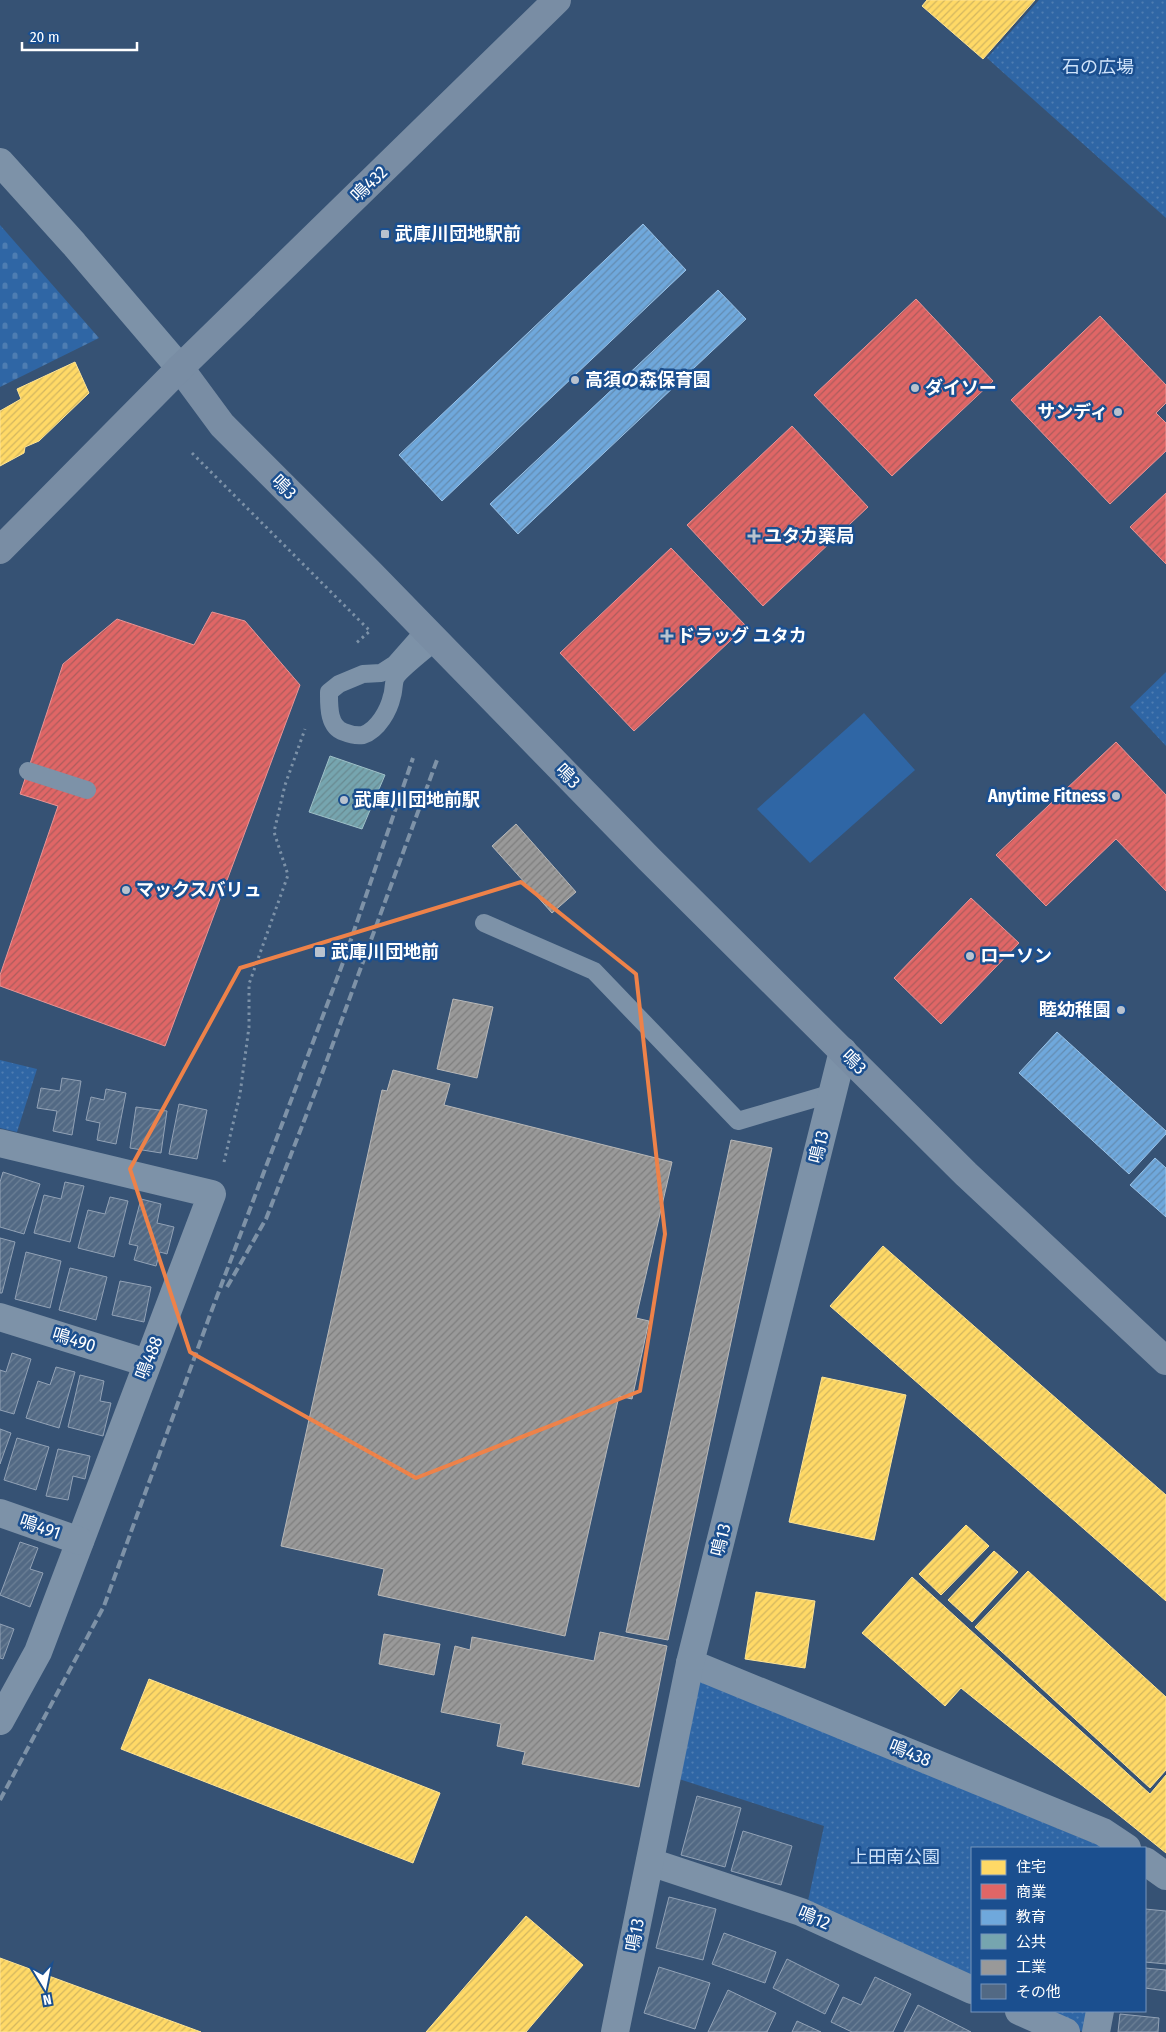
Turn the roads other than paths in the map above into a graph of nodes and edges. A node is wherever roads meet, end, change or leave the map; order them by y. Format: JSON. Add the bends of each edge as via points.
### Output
{"nodes":[{"id":1,"x":557,"y":0,"type":"edge"},
{"id":2,"x":0,"y":162,"type":"edge"},
{"id":3,"x":180,"y":368,"type":"junction"},
{"id":4,"x":0,"y":550,"type":"edge"},
{"id":5,"x":430,"y":635,"type":"junction"},
{"id":6,"x":28,"y":771,"type":"dead end"},
{"id":7,"x":87,"y":790,"type":"dead end"},
{"id":8,"x":484,"y":924,"type":"dead end"},
{"id":9,"x":844,"y":1051,"type":"junction"},
{"id":10,"x":833,"y":1093,"type":"junction"},
{"id":11,"x":0,"y":1144,"type":"edge"},
{"id":12,"x":0,"y":1317,"type":"edge"},
{"id":13,"x":1166,"y":1361,"type":"edge"},
{"id":14,"x":147,"y":1363,"type":"junction"},
{"id":15,"x":0,"y":1513,"type":"edge"},
{"id":16,"x":80,"y":1541,"type":"junction"},
{"id":17,"x":690,"y":1663,"type":"junction"},
{"id":18,"x":3,"y":1710,"type":"edge"},
{"id":19,"x":1126,"y":1847,"type":"edge"},
{"id":20,"x":650,"y":1862,"type":"junction"},
{"id":21,"x":1146,"y":1862,"type":"edge"},
{"id":22,"x":1166,"y":1876,"type":"edge"},
{"id":23,"x":971,"y":1990,"type":"edge"},
{"id":24,"x":1021,"y":2012,"type":"edge"},
{"id":25,"x":1100,"y":2012,"type":"edge"},
{"id":26,"x":624,"y":2028,"type":"edge"},
{"id":27,"x":1066,"y":2032,"type":"edge"},
{"id":28,"x":1096,"y":2032,"type":"edge"}],
"edges":[{"from":1,"to":3,"type":"street","name":"鳴432"},
{"from":2,"to":3,"type":"street","name":"鳴3"},
{"from":3,"to":4,"type":"street","name":"鳴432"},
{"from":3,"to":5,"type":"street","name":"鳴3","via":[[222,425]]},
{"from":5,"to":5,"type":"lane","via":[[395,678],[392,698],[378,723],[363,734],[340,731],[329,712],[329,692],[363,674],[381,673]]},
{"from":5,"to":9,"type":"street","name":"鳴3","via":[[649,859]]},
{"from":6,"to":7,"type":"lane"},
{"from":8,"to":10,"type":"lane","via":[[594,971],[738,1121]]},
{"from":9,"to":10,"type":"street","name":"鳴13"},
{"from":9,"to":13,"type":"street","name":"鳴3","via":[[966,1174]]},
{"from":10,"to":17,"type":"street","name":"鳴13"},
{"from":11,"to":14,"type":"street","name":"鳴488","via":[[212,1194]]},
{"from":12,"to":14,"type":"street","name":"鳴490"},
{"from":14,"to":16,"type":"street","name":"鳴488"},
{"from":15,"to":16,"type":"street","name":"鳴491"},
{"from":16,"to":18,"type":"street","name":"鳴488","via":[[38,1652]]},
{"from":17,"to":19,"type":"street","name":"鳴438","via":[[1103,1832]]},
{"from":17,"to":20,"type":"street","name":"鳴13"},
{"from":20,"to":23,"type":"street","name":"鳴12","via":[[801,1912]]},
{"from":20,"to":26,"type":"street","name":"鳴13"},
{"from":21,"to":22,"type":"street"},
{"from":24,"to":27,"type":"street"},
{"from":25,"to":28,"type":"street"}]}
